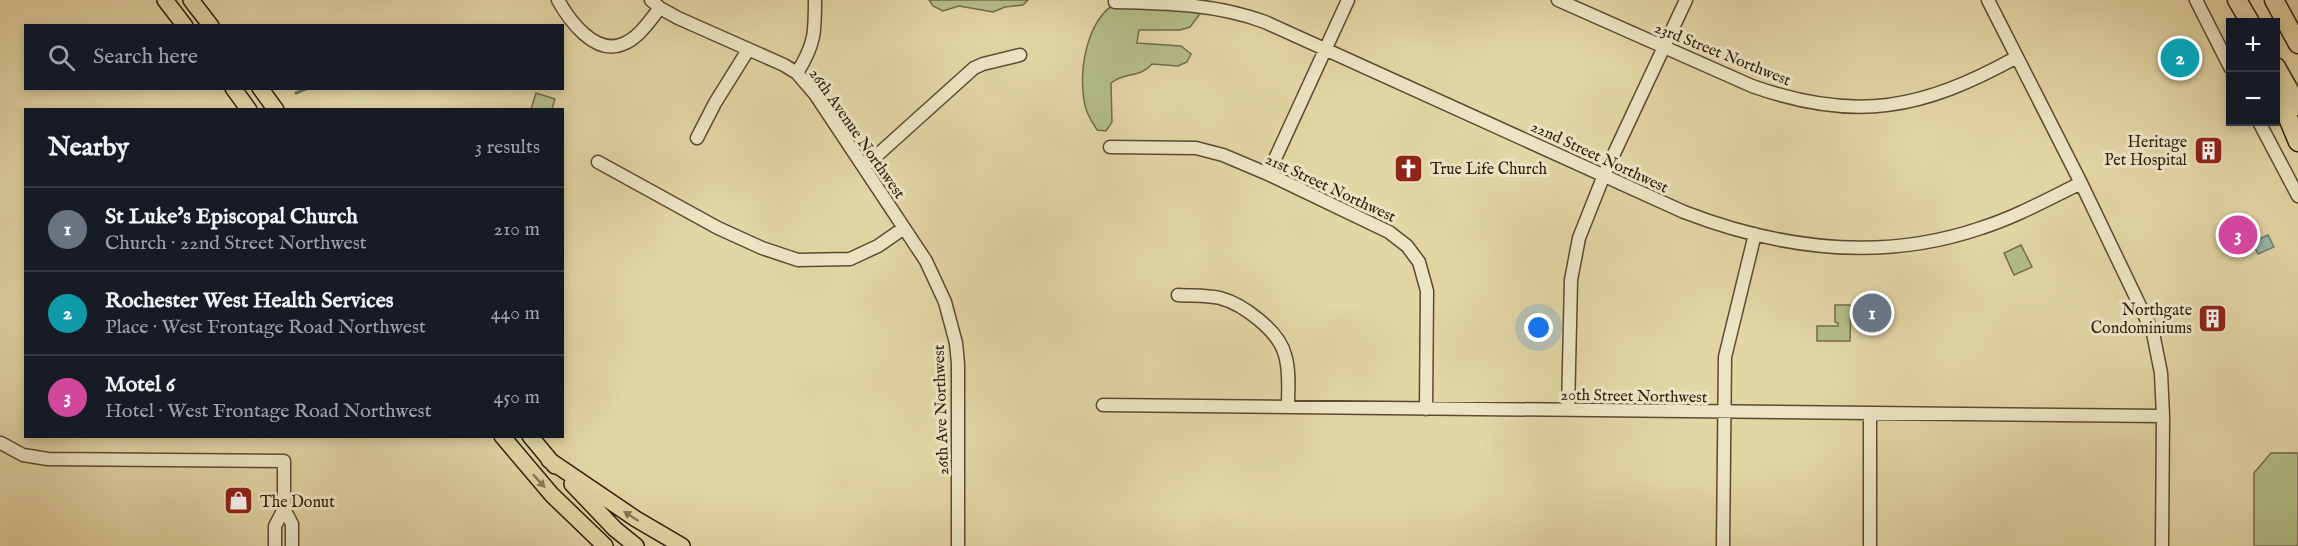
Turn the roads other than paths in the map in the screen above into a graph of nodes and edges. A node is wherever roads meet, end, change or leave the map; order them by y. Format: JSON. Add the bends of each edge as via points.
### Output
{"nodes":[{"id":1,"x":165,"y":0,"type":"edge"},
{"id":2,"x":191,"y":0,"type":"edge"},
{"id":3,"x":558,"y":0,"type":"edge"},
{"id":4,"x":815,"y":0,"type":"edge"},
{"id":5,"x":1348,"y":0,"type":"edge"},
{"id":6,"x":1558,"y":0,"type":"edge"},
{"id":7,"x":1686,"y":0,"type":"edge"},
{"id":8,"x":1988,"y":0,"type":"edge"},
{"id":9,"x":2196,"y":0,"type":"edge"},
{"id":10,"x":2274,"y":0,"type":"edge"},
{"id":11,"x":1115,"y":1,"type":"edge"},
{"id":12,"x":2238,"y":2,"type":"edge"},
{"id":13,"x":655,"y":4,"type":"edge"},
{"id":14,"x":2246,"y":18,"type":"edge"},
{"id":15,"x":183,"y":24,"type":"edge"},
{"id":16,"x":209,"y":24,"type":"edge"},
{"id":17,"x":2296,"y":41,"type":"edge"},
{"id":18,"x":1326,"y":48,"type":"junction"},
{"id":19,"x":1664,"y":48,"type":"junction"},
{"id":20,"x":748,"y":50,"type":"junction"},
{"id":21,"x":1020,"y":55,"type":"dead end"},
{"id":22,"x":2017,"y":57,"type":"junction"},
{"id":23,"x":2226,"y":59,"type":"edge"},
{"id":24,"x":2279,"y":72,"type":"edge"},
{"id":25,"x":797,"y":73,"type":"junction"},
{"id":26,"x":234,"y":90,"type":"edge"},
{"id":27,"x":261,"y":90,"type":"edge"},
{"id":28,"x":2280,"y":99,"type":"edge"},
{"id":29,"x":2298,"y":106,"type":"edge"},
{"id":30,"x":248,"y":108,"type":"edge"},
{"id":31,"x":275,"y":108,"type":"edge"},
{"id":32,"x":2261,"y":126,"type":"edge"},
{"id":33,"x":697,"y":138,"type":"dead end"},
{"id":34,"x":2298,"y":142,"type":"edge"},
{"id":35,"x":1110,"y":147,"type":"dead end"},
{"id":36,"x":598,"y":162,"type":"dead end"},
{"id":37,"x":864,"y":167,"type":"junction"},
{"id":38,"x":1268,"y":174,"type":"junction"},
{"id":39,"x":1604,"y":175,"type":"junction"},
{"id":40,"x":2081,"y":183,"type":"junction"},
{"id":41,"x":2298,"y":196,"type":"edge"},
{"id":42,"x":904,"y":228,"type":"junction"},
{"id":43,"x":1755,"y":234,"type":"junction"},
{"id":44,"x":1178,"y":295,"type":"dead end"},
{"id":45,"x":1103,"y":405,"type":"dead end"},
{"id":46,"x":1288,"y":406,"type":"junction"},
{"id":47,"x":1426,"y":409,"type":"junction"},
{"id":48,"x":1568,"y":410,"type":"junction"},
{"id":49,"x":1723,"y":413,"type":"junction"},
{"id":50,"x":1870,"y":413,"type":"junction"},
{"id":51,"x":2163,"y":416,"type":"junction"},
{"id":52,"x":504,"y":438,"type":"edge"},
{"id":53,"x":532,"y":438,"type":"edge"},
{"id":54,"x":1,"y":443,"type":"edge"},
{"id":55,"x":549,"y":460,"type":"junction"},
{"id":56,"x":284,"y":509,"type":"junction"},
{"id":57,"x":958,"y":531,"type":"junction"},
{"id":58,"x":275,"y":546,"type":"edge"},
{"id":59,"x":292,"y":546,"type":"edge"},
{"id":60,"x":605,"y":546,"type":"edge"},
{"id":61,"x":636,"y":546,"type":"edge"},
{"id":62,"x":682,"y":546,"type":"edge"},
{"id":63,"x":950,"y":546,"type":"edge"},
{"id":64,"x":958,"y":546,"type":"edge"},
{"id":65,"x":1723,"y":546,"type":"edge"},
{"id":66,"x":1870,"y":546,"type":"edge"},
{"id":67,"x":2162,"y":546,"type":"edge"}],
"edges":[{"from":1,"to":15,"type":"main road"},
{"from":2,"to":16,"type":"main road"},
{"from":3,"to":13,"type":"street","via":[[585,35],[615,46],[628,41],[646,25]]},
{"from":4,"to":25,"type":"street","via":[[813,42]]},
{"from":5,"to":18,"type":"street"},
{"from":6,"to":19,"type":"street","name":"23rd Street Northwest"},
{"from":7,"to":19,"type":"street"},
{"from":8,"to":22,"type":"street"},
{"from":9,"to":23,"type":"street"},
{"from":10,"to":17,"type":"highway"},
{"from":11,"to":18,"type":"street","name":"22nd Street Northwest","via":[[1178,3],[1238,12]]},
{"from":12,"to":14,"type":"highway"},
{"from":13,"to":20,"type":"street","name":"26th Avenue Northwest"},
{"from":18,"to":38,"type":"street"},
{"from":18,"to":39,"type":"street","name":"22nd Street Northwest"},
{"from":19,"to":22,"type":"street","name":"23rd Street Northwest","via":[[1782,97],[1848,107],[1897,104],[1932,96]]},
{"from":19,"to":39,"type":"street"},
{"from":20,"to":25,"type":"street","name":"26th Avenue Northwest"},
{"from":20,"to":33,"type":"street"},
{"from":21,"to":37,"type":"street","via":[[982,64],[969,72]]},
{"from":22,"to":40,"type":"street"},
{"from":24,"to":29,"type":"highway"},
{"from":25,"to":37,"type":"street","name":"26th Avenue Northwest"},
{"from":26,"to":30,"type":"main road"},
{"from":27,"to":31,"type":"main road"},
{"from":28,"to":34,"type":"highway"},
{"from":32,"to":41,"type":"street"},
{"from":35,"to":38,"type":"street","name":"21st Street Northwest","via":[[1209,150]]},
{"from":36,"to":42,"type":"street","via":[[718,228],[798,260],[850,259]]},
{"from":37,"to":42,"type":"street","name":"26th Avenue Northwest"},
{"from":38,"to":47,"type":"street","name":"21st Street Northwest","via":[[1396,236],[1419,262],[1428,308]]},
{"from":39,"to":43,"type":"street","name":"22nd Street Northwest","via":[[1684,212]]},
{"from":39,"to":48,"type":"street","via":[[1572,265]]},
{"from":40,"to":43,"type":"street","name":"22nd Street Northwest","via":[[1996,223],[1918,244],[1846,249]]},
{"from":40,"to":51,"type":"street","via":[[2153,333],[2161,373]]},
{"from":42,"to":57,"type":"street","name":"26th Ave Northwest","via":[[936,282],[956,343]]},
{"from":43,"to":49,"type":"street","via":[[1727,343]]},
{"from":44,"to":46,"type":"street","via":[[1219,298],[1268,327],[1285,353]]},
{"from":45,"to":46,"type":"street","name":"20th Street Northwest"},
{"from":46,"to":47,"type":"street","name":"20th Street Northwest"},
{"from":47,"to":48,"type":"street","name":"20th Street Northwest"},
{"from":48,"to":49,"type":"street","name":"20th Street Northwest"},
{"from":49,"to":50,"type":"street","name":"20th Street Northwest"},
{"from":49,"to":65,"type":"street"},
{"from":50,"to":51,"type":"street","name":"20th Street Northwest"},
{"from":50,"to":66,"type":"street"},
{"from":51,"to":67,"type":"street"},
{"from":52,"to":60,"type":"main road","one_way":true,"via":[[552,495]]},
{"from":53,"to":55,"type":"main road"},
{"from":54,"to":56,"type":"street","via":[[23,455],[48,459],[284,461]]},
{"from":55,"to":61,"type":"main road"},
{"from":62,"to":55,"type":"main road","one_way":true},
{"from":56,"to":58,"type":"street","via":[[275,526]]},
{"from":56,"to":59,"type":"street","via":[[292,524]]},
{"from":57,"to":63,"type":"street","name":"26th Ave Northwest"},
{"from":57,"to":64,"type":"street","name":"26th Ave Northwest"}]}
